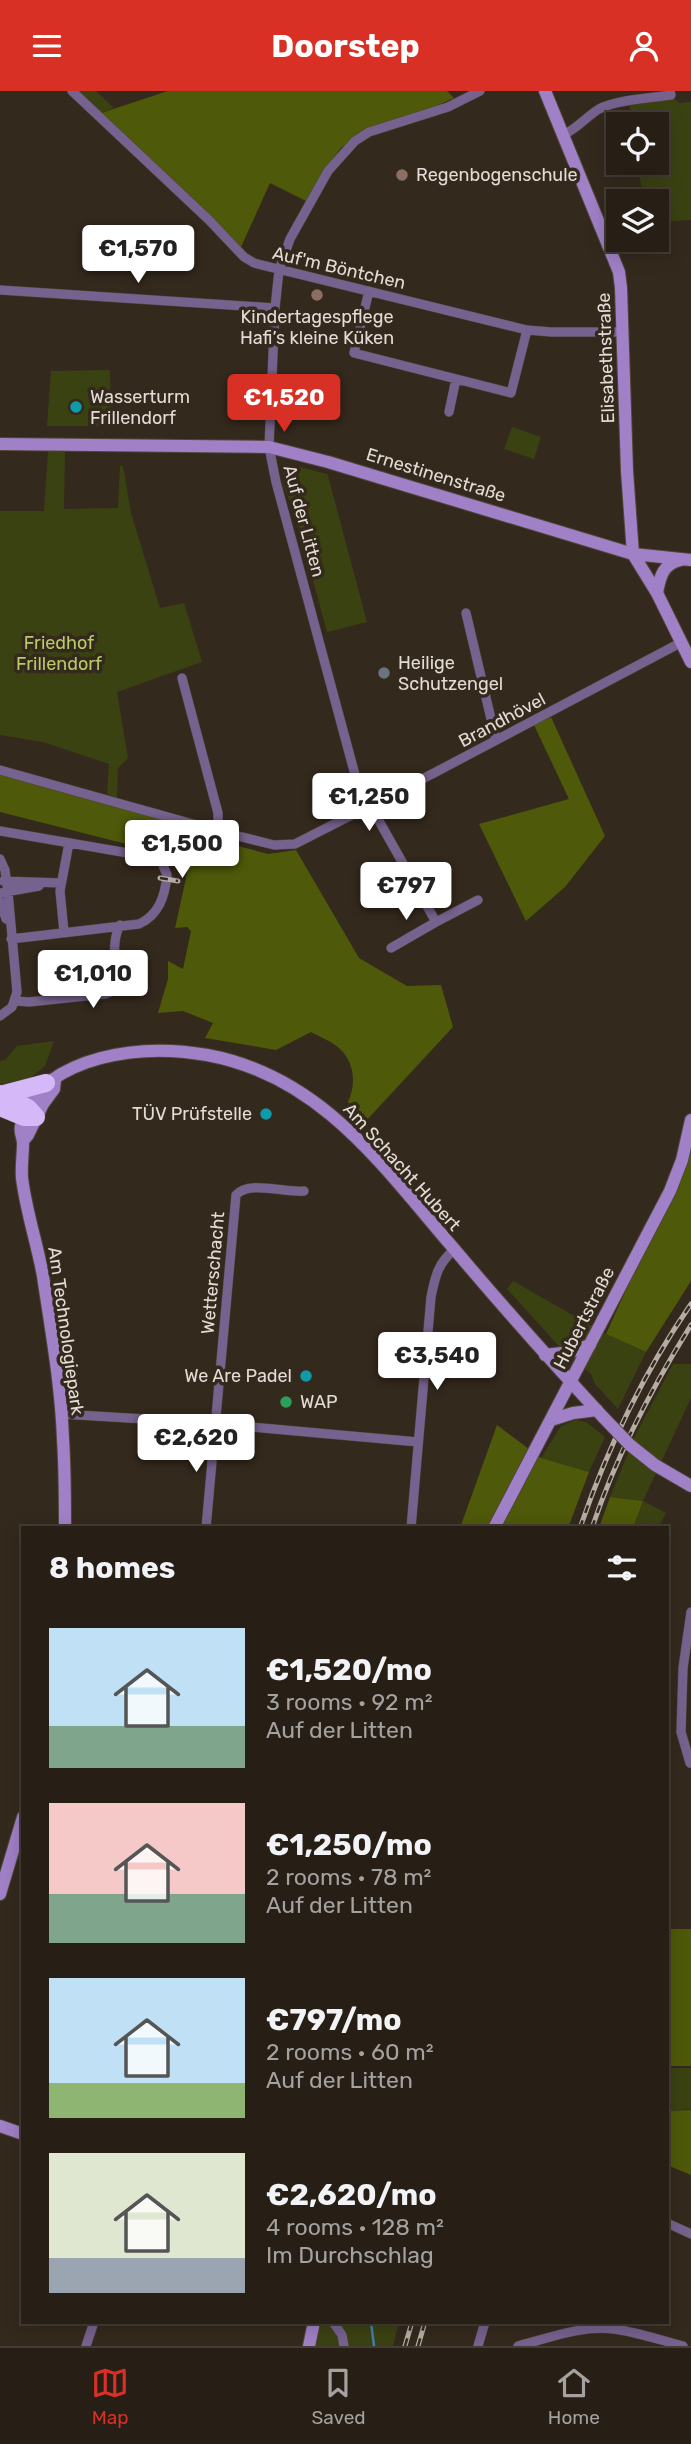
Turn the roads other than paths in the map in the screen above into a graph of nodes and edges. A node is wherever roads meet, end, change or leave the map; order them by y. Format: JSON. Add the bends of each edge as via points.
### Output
{"nodes":[{"id":1,"x":72,"y":91,"type":"edge"},
{"id":2,"x":480,"y":91,"type":"edge"},
{"id":3,"x":545,"y":91,"type":"edge"},
{"id":4,"x":670,"y":91,"type":"edge"},
{"id":5,"x":563,"y":135,"type":"junction"},
{"id":6,"x":279,"y":270,"type":"junction"},
{"id":7,"x":0,"y":290,"type":"edge"},
{"id":8,"x":369,"y":291,"type":"junction"},
{"id":9,"x":275,"y":308,"type":"junction"},
{"id":10,"x":527,"y":330,"type":"junction"},
{"id":11,"x":622,"y":332,"type":"junction"},
{"id":12,"x":456,"y":379,"type":"junction"},
{"id":13,"x":449,"y":412,"type":"dead end"},
{"id":14,"x":0,"y":444,"type":"edge"},
{"id":15,"x":270,"y":447,"type":"junction"},
{"id":16,"x":633,"y":554,"type":"junction"},
{"id":17,"x":687,"y":560,"type":"edge"},
{"id":18,"x":657,"y":593,"type":"junction"},
{"id":19,"x":466,"y":613,"type":"dead end"},
{"id":20,"x":682,"y":642,"type":"junction"},
{"id":21,"x":691,"y":661,"type":"edge"},
{"id":22,"x":182,"y":678,"type":"dead end"},
{"id":23,"x":496,"y":740,"type":"junction"},
{"id":24,"x":0,"y":770,"type":"edge"},
{"id":25,"x":367,"y":807,"type":"junction"},
{"id":26,"x":0,"y":831,"type":"edge"},
{"id":27,"x":218,"y":831,"type":"junction"},
{"id":28,"x":69,"y":843,"type":"junction"},
{"id":29,"x":0,"y":859,"type":"edge"},
{"id":30,"x":3,"y":881,"type":"edge"},
{"id":31,"x":61,"y":883,"type":"junction"},
{"id":32,"x":48,"y":884,"type":"junction"},
{"id":33,"x":4,"y":892,"type":"edge"},
{"id":34,"x":478,"y":899,"type":"dead end"},
{"id":35,"x":0,"y":901,"type":"edge"},
{"id":36,"x":436,"y":922,"type":"junction"},
{"id":37,"x":120,"y":925,"type":"junction"},
{"id":38,"x":10,"y":929,"type":"junction"},
{"id":39,"x":64,"y":932,"type":"junction"},
{"id":40,"x":11,"y":939,"type":"junction"},
{"id":41,"x":391,"y":948,"type":"dead end"},
{"id":42,"x":117,"y":971,"type":"junction"},
{"id":43,"x":143,"y":971,"type":"dead end"},
{"id":44,"x":132,"y":983,"type":"junction"},
{"id":45,"x":113,"y":991,"type":"junction"},
{"id":46,"x":16,"y":1001,"type":"junction"},
{"id":47,"x":0,"y":1016,"type":"edge"},
{"id":48,"x":51,"y":1081,"type":"junction"},
{"id":49,"x":1,"y":1099,"type":"edge"},
{"id":50,"x":324,"y":1108,"type":"joint"},
{"id":51,"x":29,"y":1114,"type":"junction"},
{"id":52,"x":691,"y":1120,"type":"edge"},
{"id":53,"x":303,"y":1191,"type":"dead end"},
{"id":54,"x":454,"y":1250,"type":"junction"},
{"id":55,"x":590,"y":1345,"type":"junction"},
{"id":56,"x":545,"y":1355,"type":"junction"},
{"id":57,"x":570,"y":1382,"type":"junction"},
{"id":58,"x":61,"y":1413,"type":"junction"},
{"id":59,"x":600,"y":1414,"type":"junction"},
{"id":60,"x":551,"y":1420,"type":"junction"},
{"id":61,"x":215,"y":1424,"type":"junction"},
{"id":62,"x":418,"y":1443,"type":"junction"},
{"id":63,"x":691,"y":1486,"type":"edge"},
{"id":64,"x":65,"y":1526,"type":"edge"},
{"id":65,"x":206,"y":1526,"type":"edge"},
{"id":66,"x":411,"y":1526,"type":"edge"},
{"id":67,"x":495,"y":1526,"type":"edge"},
{"id":68,"x":691,"y":1612,"type":"edge"},
{"id":69,"x":690,"y":1763,"type":"edge"},
{"id":70,"x":21,"y":1824,"type":"edge"},
{"id":71,"x":0,"y":1894,"type":"edge"},
{"id":72,"x":0,"y":2126,"type":"edge"},
{"id":73,"x":21,"y":2133,"type":"edge"},
{"id":74,"x":669,"y":2224,"type":"edge"},
{"id":75,"x":691,"y":2234,"type":"edge"},
{"id":76,"x":93,"y":2324,"type":"edge"},
{"id":77,"x":314,"y":2324,"type":"edge"},
{"id":78,"x":334,"y":2324,"type":"edge"},
{"id":79,"x":484,"y":2324,"type":"edge"},
{"id":80,"x":86,"y":2346,"type":"edge"},
{"id":81,"x":309,"y":2346,"type":"edge"},
{"id":82,"x":344,"y":2346,"type":"edge"},
{"id":83,"x":478,"y":2346,"type":"edge"},
{"id":84,"x":518,"y":2346,"type":"edge"},
{"id":85,"x":683,"y":2346,"type":"edge"}],
"edges":[{"from":1,"to":6,"type":"street","name":"Auf'm Böntchen","via":[[244,257]]},
{"from":2,"to":6,"type":"street","name":"Auf der Litten","via":[[355,141],[321,182]]},
{"from":3,"to":5,"type":"street","name":"Elisabethstraße"},
{"from":4,"to":5,"type":"street","via":[[671,95],[607,106]]},
{"from":5,"to":11,"type":"street","name":"Elisabethstraße","via":[[619,272]]},
{"from":6,"to":8,"type":"street","name":"Auf'm Böntchen"},
{"from":6,"to":9,"type":"street","name":"Auf der Litten"},
{"from":7,"to":9,"type":"street"},
{"from":8,"to":10,"type":"street","name":"Auf'm Böntchen"},
{"from":8,"to":12,"type":"street","via":[[354,353]]},
{"from":9,"to":15,"type":"street","name":"Auf der Litten"},
{"from":10,"to":11,"type":"street","name":"Auf'm Böntchen"},
{"from":10,"to":12,"type":"street","via":[[511,393]]},
{"from":11,"to":16,"type":"street","name":"Elisabethstraße"},
{"from":12,"to":13,"type":"street"},
{"from":14,"to":15,"type":"street","name":"Ernestinenstraße"},
{"from":15,"to":16,"type":"street","name":"Ernestinenstraße"},
{"from":15,"to":25,"type":"street","name":"Auf der Litten"},
{"from":16,"to":17,"type":"street","name":"Ernestinenstraße"},
{"from":16,"to":18,"type":"street"},
{"from":17,"to":18,"type":"street","via":[[665,568]]},
{"from":18,"to":20,"type":"street"},
{"from":19,"to":23,"type":"street"},
{"from":20,"to":21,"type":"street"},
{"from":20,"to":23,"type":"street","name":"Brandhövel"},
{"from":22,"to":27,"type":"street","via":[[218,813]]},
{"from":23,"to":25,"type":"street","name":"Brandhövel"},
{"from":24,"to":27,"type":"street","name":"Brandhövel"},
{"from":25,"to":27,"type":"street","name":"Brandhövel","via":[[284,846]]},
{"from":25,"to":36,"type":"street","name":"Auf der Litten"},
{"from":26,"to":28,"type":"street"},
{"from":28,"to":31,"type":"street"},
{"from":28,"to":37,"type":"street","via":[[152,857],[165,867],[166,887],[155,913],[139,924]]},
{"from":29,"to":30,"type":"street"},
{"from":30,"to":32,"type":"street"},
{"from":30,"to":33,"type":"street"},
{"from":31,"to":32,"type":"street"},
{"from":31,"to":39,"type":"street"},
{"from":32,"to":33,"type":"street"},
{"from":33,"to":38,"type":"street"},
{"from":34,"to":36,"type":"street"},
{"from":35,"to":38,"type":"street"},
{"from":36,"to":41,"type":"street"},
{"from":37,"to":39,"type":"street"},
{"from":37,"to":42,"type":"street","via":[[113,950]]},
{"from":38,"to":40,"type":"street"},
{"from":39,"to":40,"type":"street"},
{"from":40,"to":46,"type":"street"},
{"from":42,"to":44,"type":"street"},
{"from":42,"to":45,"type":"street"},
{"from":43,"to":44,"type":"street","via":[[139,981]]},
{"from":44,"to":45,"type":"street"},
{"from":45,"to":46,"type":"street"},
{"from":46,"to":47,"type":"street"},
{"from":48,"to":49,"type":"highway"},
{"from":48,"to":50,"type":"street","name":"Am Technologiepark","via":[[72,1068],[106,1057],[197,1053],[260,1070]]},
{"from":48,"to":51,"type":"street","name":"Am Technologiepark"},
{"from":49,"to":51,"type":"highway"},
{"from":50,"to":54,"type":"street","name":"Am Schacht Hubert","via":[[357,1137]]},
{"from":51,"to":58,"type":"street","name":"Am Technologiepark","via":[[22,1180],[54,1345]]},
{"from":52,"to":55,"type":"street","name":"Hubertstraße","via":[[670,1191]]},
{"from":53,"to":61,"type":"street","name":"Wetterschacht","via":[[249,1187],[236,1195]]},
{"from":54,"to":56,"type":"street","name":"Am Schacht Hubert"},
{"from":54,"to":62,"type":"street","name":"Am Schacht Hubert","via":[[436,1273],[431,1297]]},
{"from":55,"to":56,"type":"street"},
{"from":55,"to":57,"type":"street","name":"Hubertstraße"},
{"from":56,"to":57,"type":"street","name":"Am Schacht Hubert"},
{"from":57,"to":59,"type":"street","name":"Am Schacht Hubert"},
{"from":57,"to":60,"type":"street","name":"Hubertstraße"},
{"from":58,"to":61,"type":"street"},
{"from":58,"to":64,"type":"street","name":"Am Technologiepark"},
{"from":59,"to":60,"type":"street","via":[[573,1413]]},
{"from":59,"to":63,"type":"street","name":"Am Schacht Hubert","bridge":true,"via":[[655,1465]]},
{"from":60,"to":67,"type":"street","name":"Hubertstraße"},
{"from":61,"to":62,"type":"street"},
{"from":61,"to":65,"type":"street"},
{"from":62,"to":66,"type":"street","name":"Am Schacht Hubert"},
{"from":68,"to":69,"type":"street","via":[[681,1732]]},
{"from":70,"to":71,"type":"street"},
{"from":72,"to":73,"type":"street"},
{"from":74,"to":75,"type":"street"},
{"from":76,"to":80,"type":"street"},
{"from":77,"to":81,"type":"street"},
{"from":78,"to":82,"type":"street"},
{"from":79,"to":83,"type":"street"},
{"from":84,"to":85,"type":"street","via":[[606,2328]]}]}
